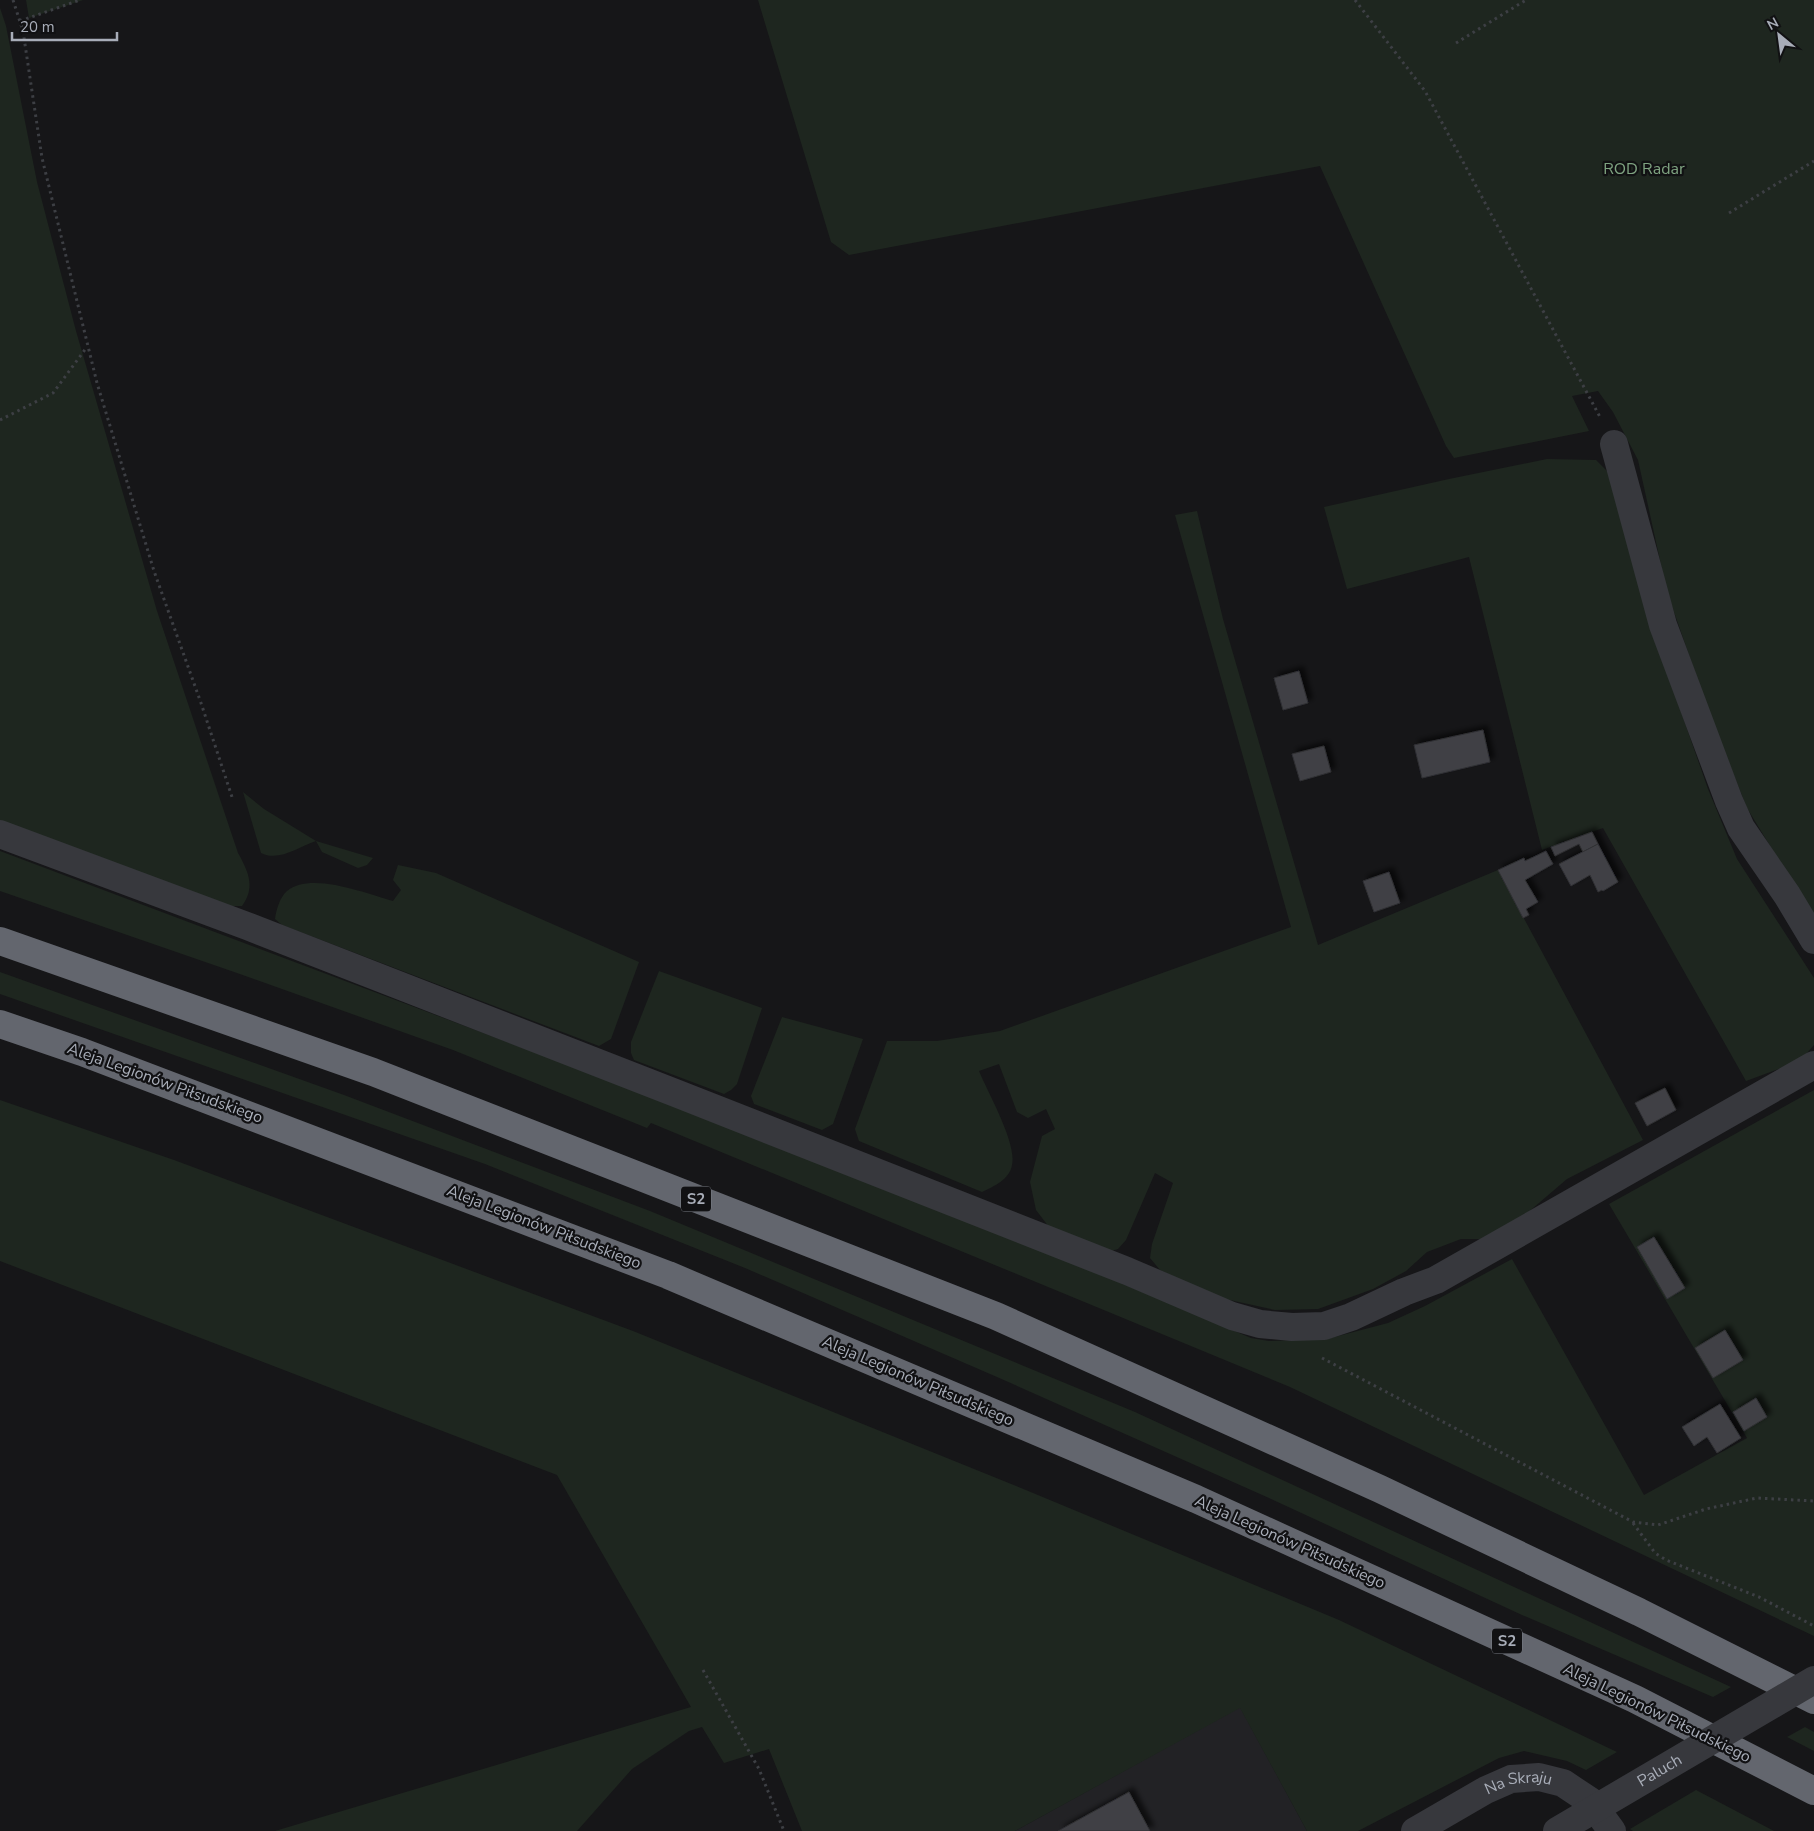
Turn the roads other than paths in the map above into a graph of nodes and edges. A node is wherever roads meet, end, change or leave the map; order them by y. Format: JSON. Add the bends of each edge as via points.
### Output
{"nodes":[{"id":1,"x":1614,"y":444,"type":"dead end"},
{"id":2,"x":0,"y":834,"type":"edge"},
{"id":3,"x":1814,"y":940,"type":"edge"},
{"id":4,"x":0,"y":941,"type":"edge"},
{"id":5,"x":0,"y":1024,"type":"edge"},
{"id":6,"x":1814,"y":1065,"type":"edge"},
{"id":7,"x":1814,"y":1680,"type":"edge"},
{"id":8,"x":1814,"y":1700,"type":"edge"},
{"id":9,"x":1814,"y":1791,"type":"edge"},
{"id":10,"x":1415,"y":1831,"type":"edge"},
{"id":11,"x":1557,"y":1831,"type":"edge"},
{"id":12,"x":1612,"y":1831,"type":"edge"}],
"edges":[{"from":1,"to":3,"type":"street","via":[[1663,625],[1729,801],[1741,828]]},
{"from":2,"to":6,"type":"street","via":[[238,922],[1126,1271],[1232,1316],[1260,1324],[1324,1326],[1436,1280]]},
{"from":4,"to":8,"type":"highway","number":"S2","via":[[374,1072],[996,1316],[1380,1489],[1639,1612]]},
{"from":5,"to":9,"type":"highway","name":"Aleja Legionów Piłsudskiego","number":"S2","via":[[286,1128],[695,1286],[1196,1499],[1635,1699]]},
{"from":7,"to":11,"type":"street","name":"Paluch","bridge":true},
{"from":10,"to":12,"type":"street","name":"Na Skraju","via":[[1511,1778],[1539,1777],[1562,1783],[1590,1801]]}]}
